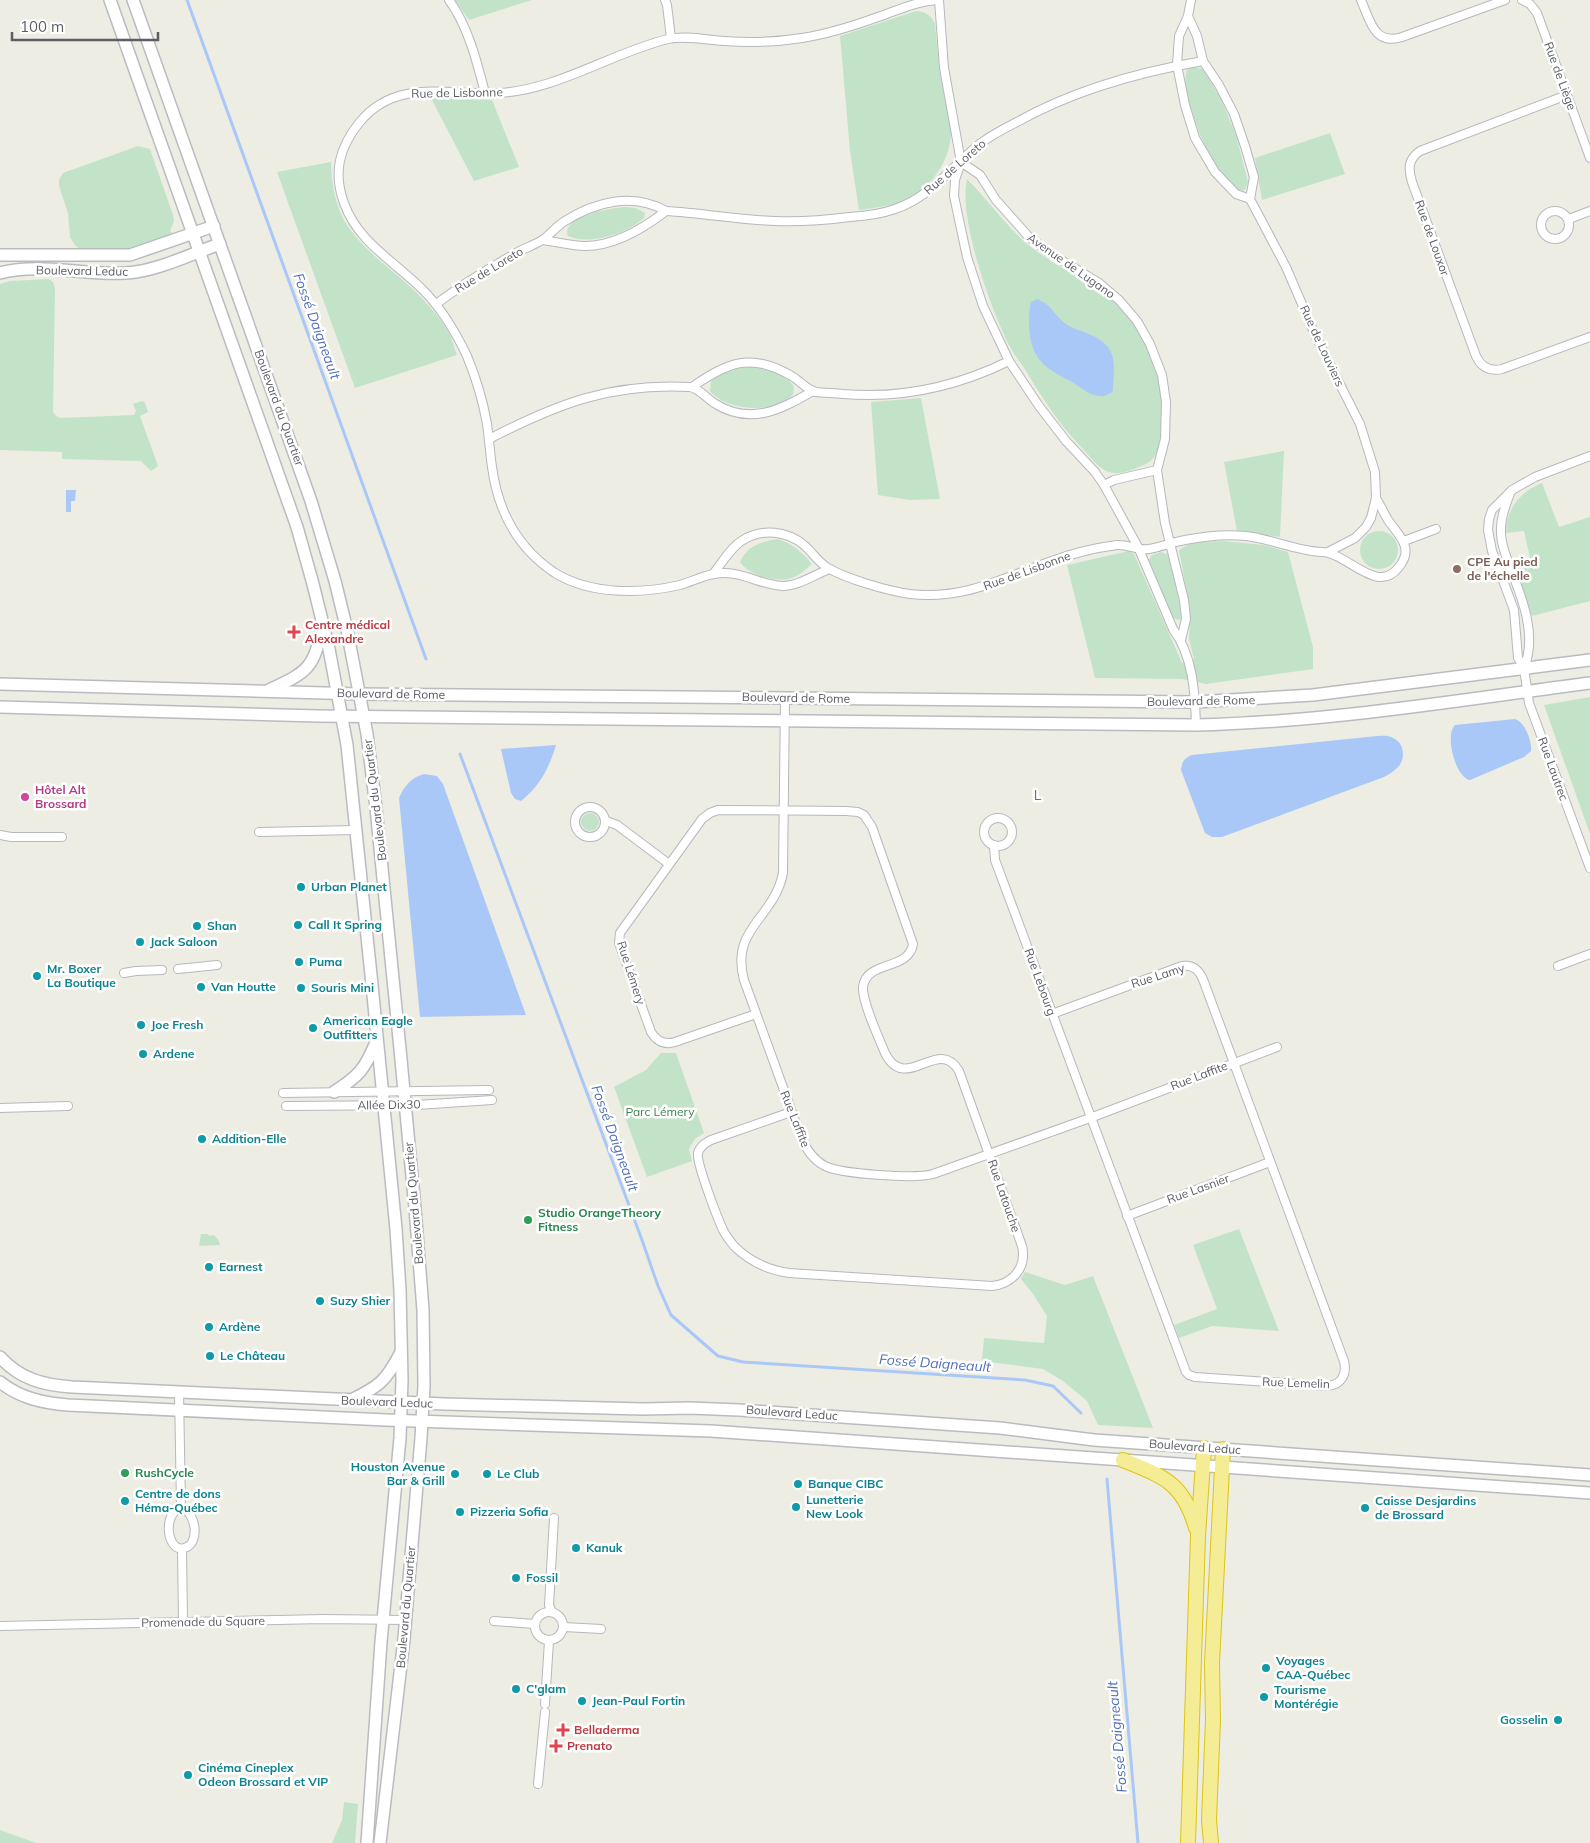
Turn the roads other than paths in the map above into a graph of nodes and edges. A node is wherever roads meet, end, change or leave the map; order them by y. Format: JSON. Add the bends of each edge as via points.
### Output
{"nodes":[{"id":1,"x":110,"y":0,"type":"edge"},
{"id":2,"x":134,"y":0,"type":"edge"},
{"id":3,"x":449,"y":0,"type":"edge"},
{"id":4,"x":665,"y":0,"type":"edge"},
{"id":5,"x":939,"y":0,"type":"edge"},
{"id":6,"x":1191,"y":0,"type":"edge"},
{"id":7,"x":1361,"y":0,"type":"edge"},
{"id":8,"x":1505,"y":0,"type":"edge"},
{"id":9,"x":1522,"y":0,"type":"edge"},
{"id":10,"x":1188,"y":16,"type":"junction"},
{"id":11,"x":671,"y":38,"type":"junction"},
{"id":12,"x":1203,"y":61,"type":"junction"},
{"id":13,"x":1177,"y":65,"type":"junction"},
{"id":14,"x":485,"y":93,"type":"junction"},
{"id":15,"x":1567,"y":95,"type":"junction"},
{"id":16,"x":1590,"y":158,"type":"edge"},
{"id":17,"x":962,"y":162,"type":"junction"},
{"id":18,"x":1250,"y":199,"type":"junction"},
{"id":19,"x":666,"y":211,"type":"junction"},
{"id":20,"x":1590,"y":211,"type":"edge"},
{"id":21,"x":1568,"y":219,"type":"dead end"},
{"id":22,"x":214,"y":226,"type":"junction"},
{"id":23,"x":194,"y":234,"type":"junction"},
{"id":24,"x":543,"y":240,"type":"junction"},
{"id":25,"x":220,"y":244,"type":"junction"},
{"id":26,"x":200,"y":251,"type":"junction"},
{"id":27,"x":0,"y":255,"type":"edge"},
{"id":28,"x":0,"y":273,"type":"edge"},
{"id":29,"x":436,"y":304,"type":"junction"},
{"id":30,"x":1590,"y":337,"type":"edge"},
{"id":31,"x":1009,"y":361,"type":"junction"},
{"id":32,"x":692,"y":387,"type":"junction"},
{"id":33,"x":813,"y":391,"type":"junction"},
{"id":34,"x":489,"y":439,"type":"junction"},
{"id":35,"x":1590,"y":456,"type":"edge"},
{"id":36,"x":1157,"y":470,"type":"junction"},
{"id":37,"x":1104,"y":485,"type":"junction"},
{"id":38,"x":1512,"y":490,"type":"junction"},
{"id":39,"x":1376,"y":498,"type":"junction"},
{"id":40,"x":1436,"y":529,"type":"dead end"},
{"id":41,"x":1404,"y":542,"type":"junction"},
{"id":42,"x":1171,"y":543,"type":"junction"},
{"id":43,"x":1138,"y":547,"type":"junction"},
{"id":44,"x":1328,"y":552,"type":"junction"},
{"id":45,"x":830,"y":569,"type":"junction"},
{"id":46,"x":713,"y":574,"type":"junction"},
{"id":47,"x":322,"y":622,"type":"junction"},
{"id":48,"x":1181,"y":640,"type":"junction"},
{"id":49,"x":1590,"y":660,"type":"edge"},
{"id":50,"x":1524,"y":668,"type":"junction"},
{"id":51,"x":1590,"y":683,"type":"edge"},
{"id":52,"x":0,"y":684,"type":"edge"},
{"id":53,"x":268,"y":691,"type":"junction"},
{"id":54,"x":1527,"y":691,"type":"junction"},
{"id":55,"x":338,"y":693,"type":"junction"},
{"id":56,"x":360,"y":694,"type":"junction"},
{"id":57,"x":785,"y":698,"type":"junction"},
{"id":58,"x":1195,"y":702,"type":"junction"},
{"id":59,"x":0,"y":707,"type":"edge"},
{"id":60,"x":342,"y":716,"type":"junction"},
{"id":61,"x":364,"y":716,"type":"junction"},
{"id":62,"x":785,"y":721,"type":"junction"},
{"id":63,"x":1196,"y":725,"type":"junction"},
{"id":64,"x":784,"y":810,"type":"junction"},
{"id":65,"x":606,"y":821,"type":"junction"},
{"id":66,"x":356,"y":830,"type":"junction"},
{"id":67,"x":258,"y":832,"type":"dead end"},
{"id":68,"x":0,"y":835,"type":"edge"},
{"id":69,"x":62,"y":837,"type":"dead end"},
{"id":70,"x":994,"y":845,"type":"dead end"},
{"id":71,"x":669,"y":864,"type":"junction"},
{"id":72,"x":1590,"y":868,"type":"edge"},
{"id":73,"x":1590,"y":954,"type":"edge"},
{"id":74,"x":217,"y":966,"type":"dead end"},
{"id":75,"x":1558,"y":966,"type":"dead end"},
{"id":76,"x":162,"y":970,"type":"dead end"},
{"id":77,"x":178,"y":970,"type":"dead end"},
{"id":78,"x":124,"y":973,"type":"dead end"},
{"id":79,"x":756,"y":1014,"type":"junction"},
{"id":80,"x":1052,"y":1014,"type":"junction"},
{"id":81,"x":377,"y":1040,"type":"junction"},
{"id":82,"x":1276,"y":1048,"type":"dead end"},
{"id":83,"x":1234,"y":1063,"type":"junction"},
{"id":84,"x":489,"y":1090,"type":"dead end"},
{"id":85,"x":382,"y":1091,"type":"junction"},
{"id":86,"x":404,"y":1091,"type":"junction"},
{"id":87,"x":334,"y":1092,"type":"junction"},
{"id":88,"x":283,"y":1093,"type":"dead end"},
{"id":89,"x":492,"y":1100,"type":"dead end"},
{"id":90,"x":383,"y":1105,"type":"junction"},
{"id":91,"x":405,"y":1105,"type":"junction"},
{"id":92,"x":68,"y":1106,"type":"dead end"},
{"id":93,"x":286,"y":1106,"type":"dead end"},
{"id":94,"x":0,"y":1108,"type":"edge"},
{"id":95,"x":791,"y":1112,"type":"junction"},
{"id":96,"x":1090,"y":1118,"type":"junction"},
{"id":97,"x":990,"y":1154,"type":"junction"},
{"id":98,"x":1270,"y":1162,"type":"junction"},
{"id":99,"x":1127,"y":1216,"type":"junction"},
{"id":100,"x":402,"y":1351,"type":"junction"},
{"id":101,"x":0,"y":1357,"type":"edge"},
{"id":102,"x":0,"y":1382,"type":"edge"},
{"id":103,"x":179,"y":1392,"type":"junction"},
{"id":104,"x":348,"y":1401,"type":"junction"},
{"id":105,"x":401,"y":1403,"type":"junction"},
{"id":106,"x":423,"y":1403,"type":"junction"},
{"id":107,"x":179,"y":1410,"type":"junction"},
{"id":108,"x":401,"y":1420,"type":"junction"},
{"id":109,"x":422,"y":1421,"type":"junction"},
{"id":110,"x":1204,"y":1448,"type":"junction"},
{"id":111,"x":1223,"y":1449,"type":"junction"},
{"id":112,"x":1123,"y":1460,"type":"junction"},
{"id":113,"x":1203,"y":1466,"type":"junction"},
{"id":114,"x":1222,"y":1467,"type":"junction"},
{"id":115,"x":1590,"y":1475,"type":"edge"},
{"id":116,"x":1590,"y":1493,"type":"edge"},
{"id":117,"x":181,"y":1507,"type":"junction"},
{"id":118,"x":554,"y":1518,"type":"dead end"},
{"id":119,"x":1198,"y":1536,"type":"junction"},
{"id":120,"x":182,"y":1549,"type":"junction"},
{"id":121,"x":552,"y":1612,"type":"junction"},
{"id":122,"x":383,"y":1619,"type":"junction"},
{"id":123,"x":405,"y":1620,"type":"junction"},
{"id":124,"x":494,"y":1621,"type":"dead end"},
{"id":125,"x":183,"y":1622,"type":"junction"},
{"id":126,"x":535,"y":1624,"type":"junction"},
{"id":127,"x":0,"y":1626,"type":"edge"},
{"id":128,"x":564,"y":1627,"type":"junction"},
{"id":129,"x":601,"y":1629,"type":"dead end"},
{"id":130,"x":549,"y":1641,"type":"junction"},
{"id":131,"x":538,"y":1784,"type":"dead end"},
{"id":132,"x":367,"y":1843,"type":"edge"},
{"id":133,"x":380,"y":1843,"type":"edge"},
{"id":134,"x":1188,"y":1843,"type":"edge"},
{"id":135,"x":1211,"y":1843,"type":"edge"}],
"edges":[{"from":1,"to":23,"type":"main road","name":"Boulevard du Quartier"},
{"from":2,"to":22,"type":"main road","name":"Boulevard du Quartier"},
{"from":3,"to":14,"type":"street","via":[[476,58]]},
{"from":4,"to":11,"type":"street"},
{"from":5,"to":11,"type":"street","name":"Rue de Lisbonne","via":[[922,1],[844,30],[801,39],[762,42]]},
{"from":5,"to":17,"type":"street","name":"Avenue de Lugano","via":[[944,68]]},
{"from":6,"to":10,"type":"street"},
{"from":7,"to":8,"type":"street","via":[[1374,30],[1390,40]]},
{"from":9,"to":15,"type":"street","name":"Rue de Liège","via":[[1530,4],[1536,14]]},
{"from":10,"to":12,"type":"street"},
{"from":10,"to":13,"type":"street","via":[[1179,36]]},
{"from":11,"to":14,"type":"street","name":"Rue de Lisbonne","via":[[556,81],[512,92]]},
{"from":12,"to":13,"type":"street","name":"Rue de Loreto"},
{"from":12,"to":18,"type":"street","via":[[1234,114],[1245,146],[1254,177]]},
{"from":13,"to":17,"type":"street","name":"Rue de Loreto","via":[[1098,86],[1052,104],[981,143]]},
{"from":13,"to":18,"type":"street","via":[[1195,138],[1215,172],[1236,194]]},
{"from":14,"to":29,"type":"street","name":"Rue de Lisbonne","via":[[413,92],[382,103],[356,126],[338,161],[338,183],[355,226],[368,242]]},
{"from":15,"to":16,"type":"street","name":"Rue de Liège"},
{"from":15,"to":30,"type":"street","name":"Rue de Louxor","via":[[1420,151],[1412,158],[1409,168],[1476,356],[1485,368],[1502,369]]},
{"from":17,"to":19,"type":"street","name":"Rue de Loreto","via":[[912,202],[894,210],[864,216],[774,221]]},
{"from":17,"to":31,"type":"street","name":"Avenue de Lugano","via":[[955,180],[954,196],[967,257],[983,306]]},
{"from":17,"to":36,"type":"street","name":"Avenue de Lugano","via":[[980,175],[996,200],[1028,236],[1113,294],[1141,327],[1155,355],[1164,388],[1165,439]]},
{"from":18,"to":39,"type":"street","name":"Rue de Louviers","via":[[1360,424],[1375,472]]},
{"from":19,"to":24,"type":"street","via":[[652,222],[607,242],[583,246]]},
{"from":19,"to":24,"type":"street","name":"Rue de Loreto","via":[[645,202],[600,204],[564,222]]},
{"from":20,"to":21,"type":"street"},
{"from":22,"to":23,"type":"main road","name":"Boulevard Leduc"},
{"from":22,"to":25,"type":"main road","name":"Boulevard du Quartier"},
{"from":23,"to":26,"type":"main road","name":"Boulevard du Quartier"},
{"from":23,"to":27,"type":"main road","name":"Boulevard Leduc","via":[[130,256]]},
{"from":24,"to":29,"type":"street","name":"Rue de Loreto","via":[[497,264]]},
{"from":25,"to":26,"type":"main road","name":"Boulevard Leduc"},
{"from":25,"to":56,"type":"main road","name":"Boulevard du Quartier","via":[[322,534]]},
{"from":26,"to":28,"type":"main road","name":"Boulevard Leduc","via":[[126,273],[41,269]]},
{"from":26,"to":47,"type":"main road","name":"Boulevard du Quartier","via":[[290,507]]},
{"from":29,"to":34,"type":"street","name":"Rue de Lisbonne","via":[[466,353],[476,379]]},
{"from":31,"to":33,"type":"street","via":[[974,377],[925,391],[868,396]]},
{"from":31,"to":37,"type":"street","name":"Avenue de Lugano","via":[[1060,434]]},
{"from":32,"to":33,"type":"street","via":[[729,411],[751,414],[775,411]]},
{"from":32,"to":33,"type":"street","via":[[728,366],[752,362],[779,368]]},
{"from":32,"to":34,"type":"street","via":[[644,388],[598,394],[555,407]]},
{"from":34,"to":46,"type":"street","name":"Rue de Lisbonne","via":[[494,478],[507,520],[527,549],[556,573],[575,582],[608,590],[676,586]]},
{"from":35,"to":38,"type":"street","name":"Rue Lautrec","via":[[1535,477]]},
{"from":36,"to":37,"type":"street"},
{"from":36,"to":42,"type":"street","name":"Avenue de Lugano"},
{"from":37,"to":43,"type":"street","name":"Avenue de Lugano"},
{"from":38,"to":50,"type":"street","name":"Rue Lautrec","via":[[1500,532],[1527,619],[1529,657]]},
{"from":38,"to":50,"type":"street","name":"Rue Lautrec","via":[[1492,510],[1488,530],[1492,551],[1514,610],[1518,658]]},
{"from":39,"to":41,"type":"street","name":"Rue de Louviers"},
{"from":39,"to":44,"type":"street","name":"Rue de Louviers","via":[[1366,527],[1355,538]]},
{"from":40,"to":41,"type":"street"},
{"from":41,"to":44,"type":"street","via":[[1404,560],[1399,568],[1384,576],[1367,574]]},
{"from":42,"to":43,"type":"street","via":[[1146,550]]},
{"from":42,"to":44,"type":"street","via":[[1235,535],[1267,539],[1312,552]]},
{"from":42,"to":48,"type":"street","name":"Avenue de Lugano","via":[[1186,619]]},
{"from":43,"to":45,"type":"street","name":"Rue de Lisbonne","via":[[1116,545],[1072,554],[986,587],[939,595],[889,590]]},
{"from":43,"to":48,"type":"street","name":"Avenue de Lugano","via":[[1173,629]]},
{"from":45,"to":46,"type":"street","name":"Rue de Lisbonne","via":[[799,583],[783,586],[736,573]]},
{"from":45,"to":46,"type":"street","name":"Rue de Lisbonne","via":[[803,544],[778,532],[770,532],[743,540]]},
{"from":47,"to":53,"type":"main road","via":[[317,650],[308,667],[295,678]]},
{"from":47,"to":55,"type":"main road","name":"Boulevard du Quartier"},
{"from":48,"to":58,"type":"street","name":"Avenue de Lugano"},
{"from":49,"to":50,"type":"main road","name":"Boulevard de Rome"},
{"from":50,"to":54,"type":"street","name":"Rue Lautrec"},
{"from":50,"to":58,"type":"main road","name":"Boulevard de Rome","via":[[1313,695]]},
{"from":51,"to":54,"type":"main road","name":"Boulevard de Rome"},
{"from":52,"to":53,"type":"main road","name":"Boulevard de Rome"},
{"from":53,"to":55,"type":"main road","name":"Boulevard de Rome"},
{"from":54,"to":63,"type":"main road","name":"Boulevard de Rome","via":[[1301,719]]},
{"from":54,"to":72,"type":"street","name":"Rue Lautrec"},
{"from":55,"to":56,"type":"main road","name":"Boulevard de Rome"},
{"from":55,"to":60,"type":"main road","name":"Boulevard du Quartier"},
{"from":56,"to":57,"type":"main road","name":"Boulevard de Rome"},
{"from":56,"to":61,"type":"main road","name":"Boulevard du Quartier"},
{"from":57,"to":58,"type":"main road","name":"Boulevard de Rome"},
{"from":57,"to":62,"type":"street","name":"Rue Laffite"},
{"from":58,"to":63,"type":"street","name":"Avenue de Lugano"},
{"from":59,"to":60,"type":"main road","name":"Boulevard de Rome"},
{"from":60,"to":61,"type":"main road","name":"Boulevard de Rome"},
{"from":60,"to":66,"type":"main road","name":"Boulevard du Quartier"},
{"from":61,"to":62,"type":"main road","name":"Boulevard de Rome"},
{"from":61,"to":86,"type":"main road","name":"Boulevard du Quartier","via":[[376,800]]},
{"from":62,"to":63,"type":"main road","name":"Boulevard de Rome"},
{"from":62,"to":64,"type":"street","name":"Rue Laffite"},
{"from":64,"to":71,"type":"street","name":"Rue Lémery","via":[[714,811],[702,820]]},
{"from":64,"to":79,"type":"street","name":"Rue Laffite","via":[[781,881],[773,901],[746,938],[741,952],[742,971]]},
{"from":64,"to":97,"type":"street","name":"Rue Latouche","via":[[854,811],[864,815],[869,822],[913,944],[905,959],[873,972],[864,982],[871,1016],[888,1060],[896,1068],[907,1070],[943,1058],[955,1065]]},
{"from":65,"to":65,"type":"street","via":[[602,812],[590,806],[581,810],[575,821],[580,834],[590,837],[602,832]]},
{"from":65,"to":71,"type":"street","via":[[618,825]]},
{"from":66,"to":67,"type":"street"},
{"from":66,"to":81,"type":"main road","name":"Boulevard du Quartier"},
{"from":68,"to":69,"type":"street","via":[[11,838]]},
{"from":70,"to":80,"type":"street","name":"Rue Lebourg","via":[[995,860]]},
{"from":71,"to":79,"type":"street","name":"Rue Lémery","via":[[619,937],[653,1036],[665,1044],[676,1042]]},
{"from":73,"to":75,"type":"street"},
{"from":74,"to":77,"type":"street"},
{"from":76,"to":78,"type":"street"},
{"from":79,"to":95,"type":"street","name":"Rue Laffite"},
{"from":80,"to":83,"type":"street","name":"Rue Lamy","via":[[1188,965],[1202,978]]},
{"from":80,"to":96,"type":"street","name":"Rue Lebourg"},
{"from":81,"to":85,"type":"main road","name":"Boulevard du Quartier"},
{"from":81,"to":87,"type":"main road","via":[[364,1068]]},
{"from":82,"to":83,"type":"street","name":"Rue Laffite"},
{"from":83,"to":96,"type":"street","name":"Rue Laffite"},
{"from":83,"to":98,"type":"street","name":"Rue Lemelin"},
{"from":84,"to":86,"type":"street","name":"Allée Dix30"},
{"from":85,"to":86,"type":"street","name":"Allée Dix30"},
{"from":85,"to":87,"type":"street","name":"Allée Dix30"},
{"from":85,"to":90,"type":"main road","name":"Boulevard du Quartier"},
{"from":86,"to":91,"type":"main road","name":"Boulevard du Quartier"},
{"from":87,"to":88,"type":"street","name":"Allée Dix30"},
{"from":89,"to":91,"type":"street","name":"Allée Dix30"},
{"from":90,"to":91,"type":"street","name":"Allée Dix30"},
{"from":90,"to":93,"type":"street","name":"Allée Dix30"},
{"from":90,"to":100,"type":"main road","name":"Boulevard du Quartier","via":[[398,1261]]},
{"from":91,"to":106,"type":"main road","name":"Boulevard du Quartier","via":[[422,1291]]},
{"from":92,"to":94,"type":"street"},
{"from":95,"to":97,"type":"street","name":"Rue Laffite","via":[[811,1155],[833,1169],[922,1176]]},
{"from":95,"to":97,"type":"street","name":"Rue Latouche","via":[[711,1140],[702,1145],[698,1155],[727,1237],[746,1256],[776,1271],[992,1286],[1008,1281],[1020,1268],[1023,1249]]},
{"from":96,"to":97,"type":"street","name":"Rue Laffite"},
{"from":96,"to":99,"type":"street","name":"Rue Lemelin"},
{"from":98,"to":99,"type":"street","name":"Rue Lasnier"},
{"from":98,"to":99,"type":"street","name":"Rue Lemelin","via":[[1344,1361],[1344,1377],[1333,1385],[1189,1375],[1182,1365]]},
{"from":100,"to":104,"type":"main road","via":[[383,1381]]},
{"from":100,"to":105,"type":"main road","name":"Boulevard du Quartier"},
{"from":101,"to":103,"type":"main road","name":"Boulevard Leduc","via":[[22,1376],[44,1384]]},
{"from":102,"to":107,"type":"main road","name":"Boulevard Leduc","via":[[21,1395],[50,1403]]},
{"from":103,"to":104,"type":"main road","name":"Boulevard Leduc"},
{"from":103,"to":107,"type":"street"},
{"from":104,"to":105,"type":"main road","name":"Boulevard Leduc"},
{"from":105,"to":106,"type":"main road","name":"Boulevard Leduc"},
{"from":105,"to":108,"type":"main road","name":"Boulevard du Quartier"},
{"from":106,"to":109,"type":"main road","name":"Boulevard du Quartier"},
{"from":106,"to":110,"type":"main road","name":"Boulevard Leduc","via":[[739,1410],[1000,1428],[1094,1440]]},
{"from":107,"to":108,"type":"main road","name":"Boulevard Leduc"},
{"from":107,"to":117,"type":"street"},
{"from":108,"to":109,"type":"main road","name":"Boulevard Leduc"},
{"from":108,"to":122,"type":"main road","name":"Boulevard du Quartier"},
{"from":109,"to":112,"type":"main road","name":"Boulevard Leduc","via":[[698,1430]]},
{"from":109,"to":123,"type":"main road","name":"Boulevard du Quartier"},
{"from":110,"to":111,"type":"main road","name":"Boulevard Leduc"},
{"from":110,"to":113,"type":"highway"},
{"from":111,"to":114,"type":"highway"},
{"from":111,"to":115,"type":"main road","name":"Boulevard Leduc"},
{"from":112,"to":113,"type":"main road","name":"Boulevard Leduc"},
{"from":112,"to":119,"type":"highway","via":[[1160,1476],[1178,1490],[1189,1507]]},
{"from":113,"to":114,"type":"main road","name":"Boulevard Leduc"},
{"from":113,"to":119,"type":"highway"},
{"from":114,"to":116,"type":"main road","name":"Boulevard Leduc"},
{"from":114,"to":135,"type":"highway","via":[[1212,1663]]},
{"from":117,"to":120,"type":"street","via":[[191,1514],[195,1528],[191,1542]]},
{"from":117,"to":120,"type":"street","via":[[172,1514],[168,1524],[171,1541]]},
{"from":118,"to":121,"type":"street","via":[[549,1605]]},
{"from":119,"to":134,"type":"highway"},
{"from":120,"to":125,"type":"street"},
{"from":121,"to":126,"type":"street","via":[[543,1613]]},
{"from":121,"to":128,"type":"street","via":[[559,1616]]},
{"from":122,"to":123,"type":"street","name":"Promenade du Square"},
{"from":122,"to":125,"type":"street","name":"Promenade du Square"},
{"from":122,"to":132,"type":"main road","name":"Boulevard du Quartier"},
{"from":123,"to":133,"type":"main road","name":"Boulevard du Quartier"},
{"from":124,"to":126,"type":"street"},
{"from":125,"to":127,"type":"street","name":"Promenade du Square"},
{"from":126,"to":130,"type":"street","via":[[538,1635]]},
{"from":128,"to":129,"type":"street"},
{"from":128,"to":130,"type":"street","via":[[561,1635]]},
{"from":130,"to":131,"type":"street"}]}
